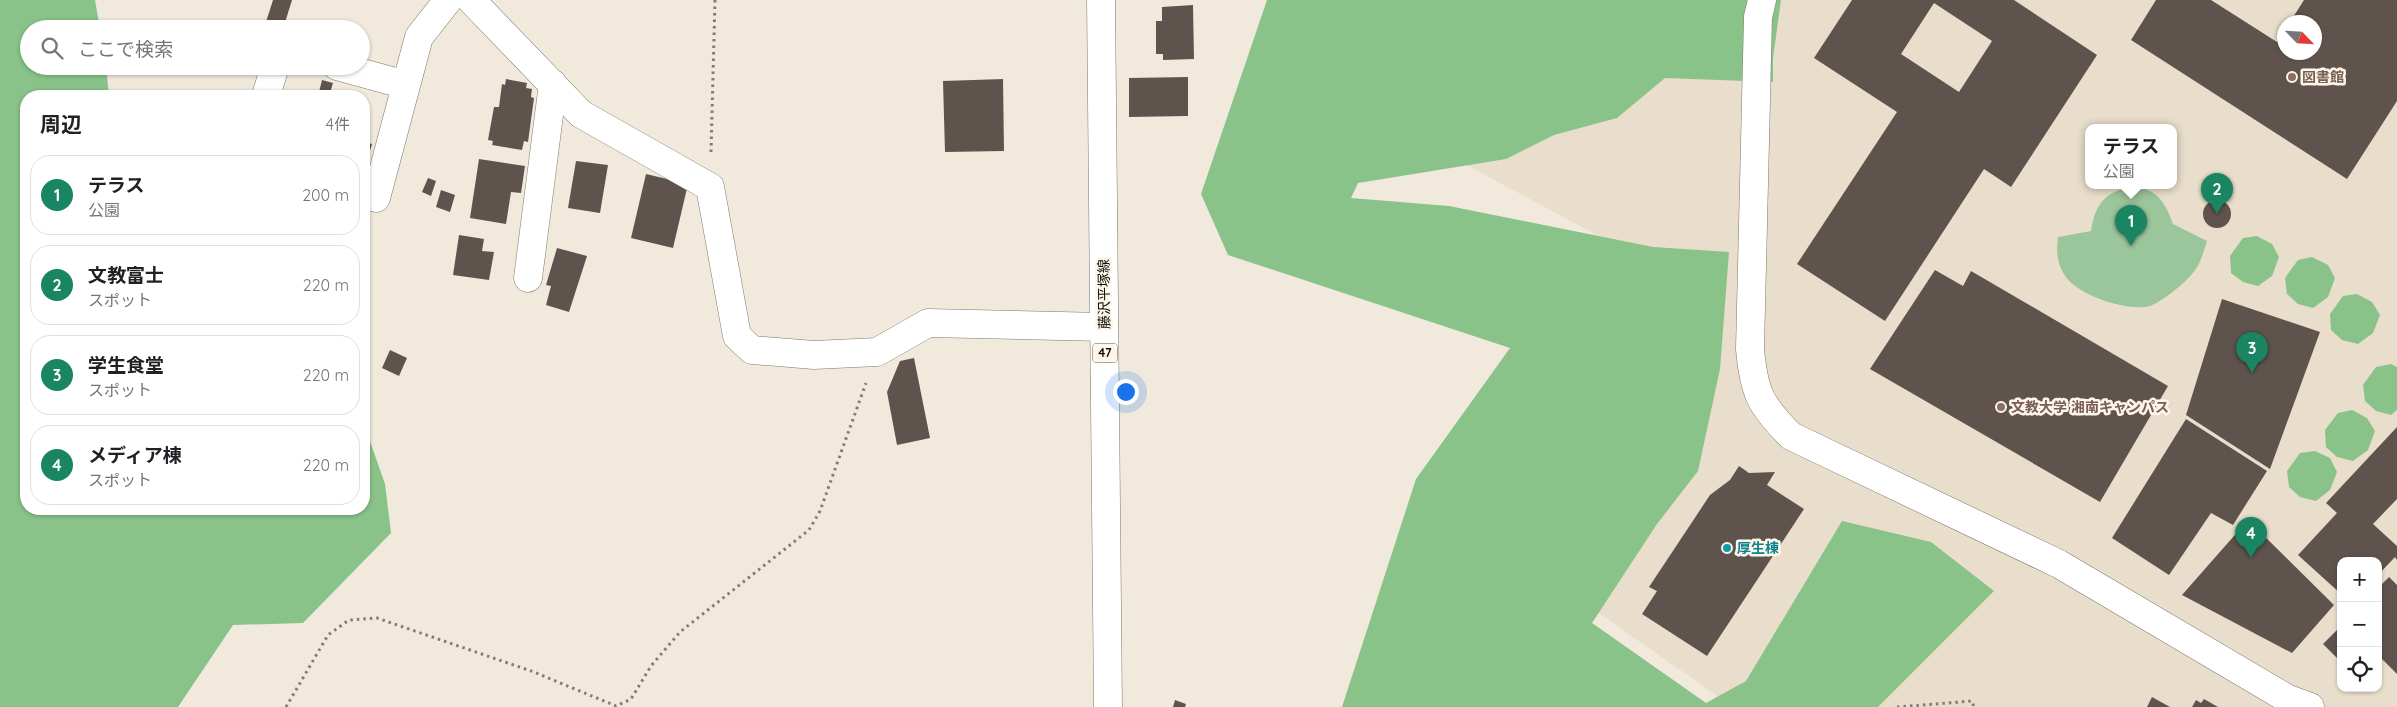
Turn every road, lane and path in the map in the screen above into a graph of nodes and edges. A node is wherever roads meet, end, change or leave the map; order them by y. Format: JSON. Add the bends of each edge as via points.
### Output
{"nodes":[{"id":1,"x":448,"y":0,"type":"edge"},
{"id":2,"x":471,"y":0,"type":"edge"},
{"id":3,"x":715,"y":0,"type":"edge"},
{"id":4,"x":1101,"y":0,"type":"edge"},
{"id":5,"x":1762,"y":0,"type":"edge"},
{"id":6,"x":272,"y":75,"type":"edge"},
{"id":7,"x":370,"y":75,"type":"edge"},
{"id":8,"x":553,"y":84,"type":"junction"},
{"id":9,"x":406,"y":85,"type":"junction"},
{"id":10,"x":268,"y":90,"type":"edge"},
{"id":11,"x":710,"y":188,"type":"junction"},
{"id":12,"x":370,"y":196,"type":"edge"},
{"id":13,"x":528,"y":278,"type":"dead end"},
{"id":14,"x":1104,"y":326,"type":"junction"},
{"id":15,"x":879,"y":350,"type":"junction"},
{"id":16,"x":286,"y":707,"type":"edge"},
{"id":17,"x":1108,"y":707,"type":"edge"},
{"id":18,"x":1897,"y":707,"type":"edge"},
{"id":19,"x":1974,"y":707,"type":"edge"},
{"id":20,"x":2310,"y":707,"type":"edge"}],
"edges":[{"from":1,"to":9,"type":"street","via":[[418,37]]},
{"from":2,"to":8,"type":"street"},
{"from":3,"to":11,"type":"path"},
{"from":4,"to":14,"type":"street","name":"藤沢平塚線","number":"47"},
{"from":5,"to":20,"type":"street","via":[[1758,17],[1750,349],[1753,379],[1767,413],[1791,436],[2059,564],[2288,699]]},
{"from":6,"to":10,"type":"street"},
{"from":7,"to":9,"type":"street"},
{"from":8,"to":11,"type":"street","via":[[581,114]]},
{"from":8,"to":13,"type":"street"},
{"from":9,"to":12,"type":"street","via":[[376,198]]},
{"from":11,"to":15,"type":"street","via":[[737,336],[752,350],[814,355]]},
{"from":14,"to":15,"type":"street","via":[[928,323]]},
{"from":14,"to":17,"type":"street","name":"藤沢平塚線","number":"47"},
{"from":15,"to":16,"type":"path","via":[[820,511],[809,530],[680,632],[651,666],[631,699],[616,706],[534,672],[377,618],[349,620],[328,634]]},
{"from":18,"to":19,"type":"path","via":[[1972,701]]}]}
